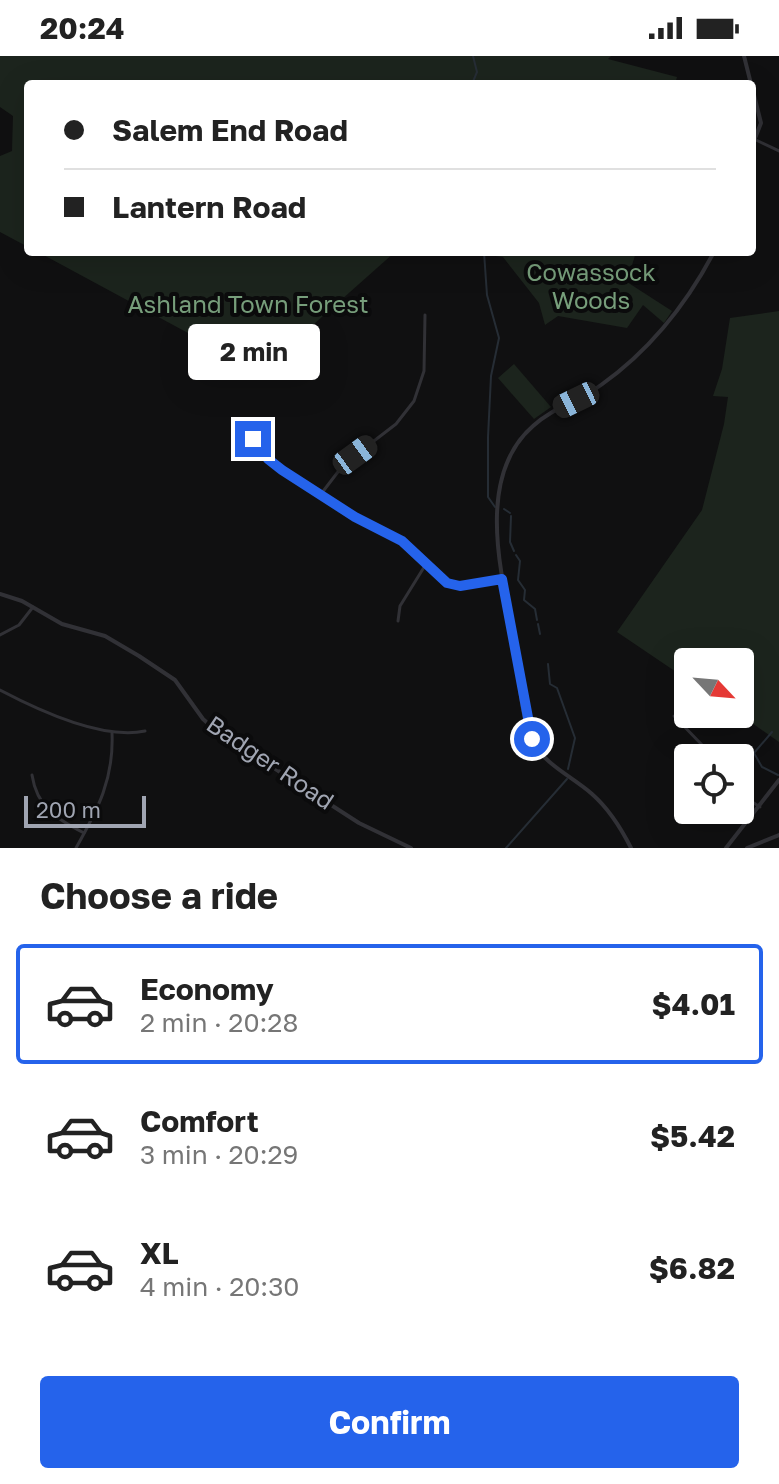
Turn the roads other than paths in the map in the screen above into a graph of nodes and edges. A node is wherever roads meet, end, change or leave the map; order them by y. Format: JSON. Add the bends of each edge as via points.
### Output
{"nodes":[{"id":1,"x":744,"y":56,"type":"edge"},
{"id":2,"x":750,"y":80,"type":"edge"},
{"id":3,"x":756,"y":102,"type":"edge"},
{"id":4,"x":756,"y":140,"type":"joint"},
{"id":5,"x":779,"y":151,"type":"edge"},
{"id":6,"x":712,"y":256,"type":"edge"},
{"id":7,"x":425,"y":315,"type":"dead end"},
{"id":8,"x":253,"y":439,"type":"dead end"},
{"id":9,"x":321,"y":495,"type":"junction"},
{"id":10,"x":426,"y":564,"type":"junction"},
{"id":11,"x":502,"y":579,"type":"junction"},
{"id":12,"x":0,"y":594,"type":"edge"},
{"id":13,"x":33,"y":607,"type":"junction"},
{"id":14,"x":398,"y":621,"type":"dead end"},
{"id":15,"x":0,"y":635,"type":"edge"},
{"id":16,"x":0,"y":690,"type":"edge"},
{"id":17,"x":686,"y":728,"type":"edge"},
{"id":18,"x":145,"y":731,"type":"dead end"},
{"id":19,"x":112,"y":733,"type":"junction"},
{"id":20,"x":701,"y":744,"type":"edge"},
{"id":21,"x":32,"y":775,"type":"dead end"},
{"id":22,"x":779,"y":780,"type":"edge"},
{"id":23,"x":754,"y":803,"type":"edge"},
{"id":24,"x":760,"y":807,"type":"junction"},
{"id":25,"x":84,"y":833,"type":"junction"},
{"id":26,"x":779,"y":835,"type":"edge"},
{"id":27,"x":76,"y":848,"type":"edge"},
{"id":28,"x":411,"y":848,"type":"edge"},
{"id":29,"x":631,"y":848,"type":"edge"},
{"id":30,"x":726,"y":848,"type":"edge"},
{"id":31,"x":747,"y":848,"type":"edge"}],
"edges":[{"from":1,"to":2,"type":"street"},
{"from":3,"to":4,"type":"street","via":[[761,123]]},
{"from":4,"to":5,"type":"street"},
{"from":6,"to":11,"type":"street","via":[[652,342],[598,388],[542,418],[517,444],[501,491]]},
{"from":7,"to":9,"type":"street","via":[[424,371],[414,401],[396,424],[344,464]]},
{"from":8,"to":9,"type":"street","via":[[268,459]]},
{"from":9,"to":10,"type":"street","via":[[396,536]]},
{"from":10,"to":11,"type":"street","via":[[455,586]]},
{"from":10,"to":14,"type":"street","via":[[400,606]]},
{"from":11,"to":29,"type":"street","via":[[532,739],[549,761],[601,802]]},
{"from":12,"to":13,"type":"street","name":"Badger Road"},
{"from":13,"to":15,"type":"street","via":[[19,625]]},
{"from":13,"to":28,"type":"street","name":"Badger Road","via":[[62,624],[105,636],[158,668],[182,686],[215,730],[359,823]]},
{"from":16,"to":19,"type":"street"},
{"from":17,"to":20,"type":"street"},
{"from":18,"to":19,"type":"street"},
{"from":19,"to":25,"type":"street","via":[[109,783]]},
{"from":21,"to":25,"type":"street","via":[[47,810]]},
{"from":22,"to":24,"type":"street"},
{"from":23,"to":24,"type":"street"},
{"from":24,"to":30,"type":"street"},
{"from":25,"to":27,"type":"street"},
{"from":26,"to":31,"type":"street"}]}
